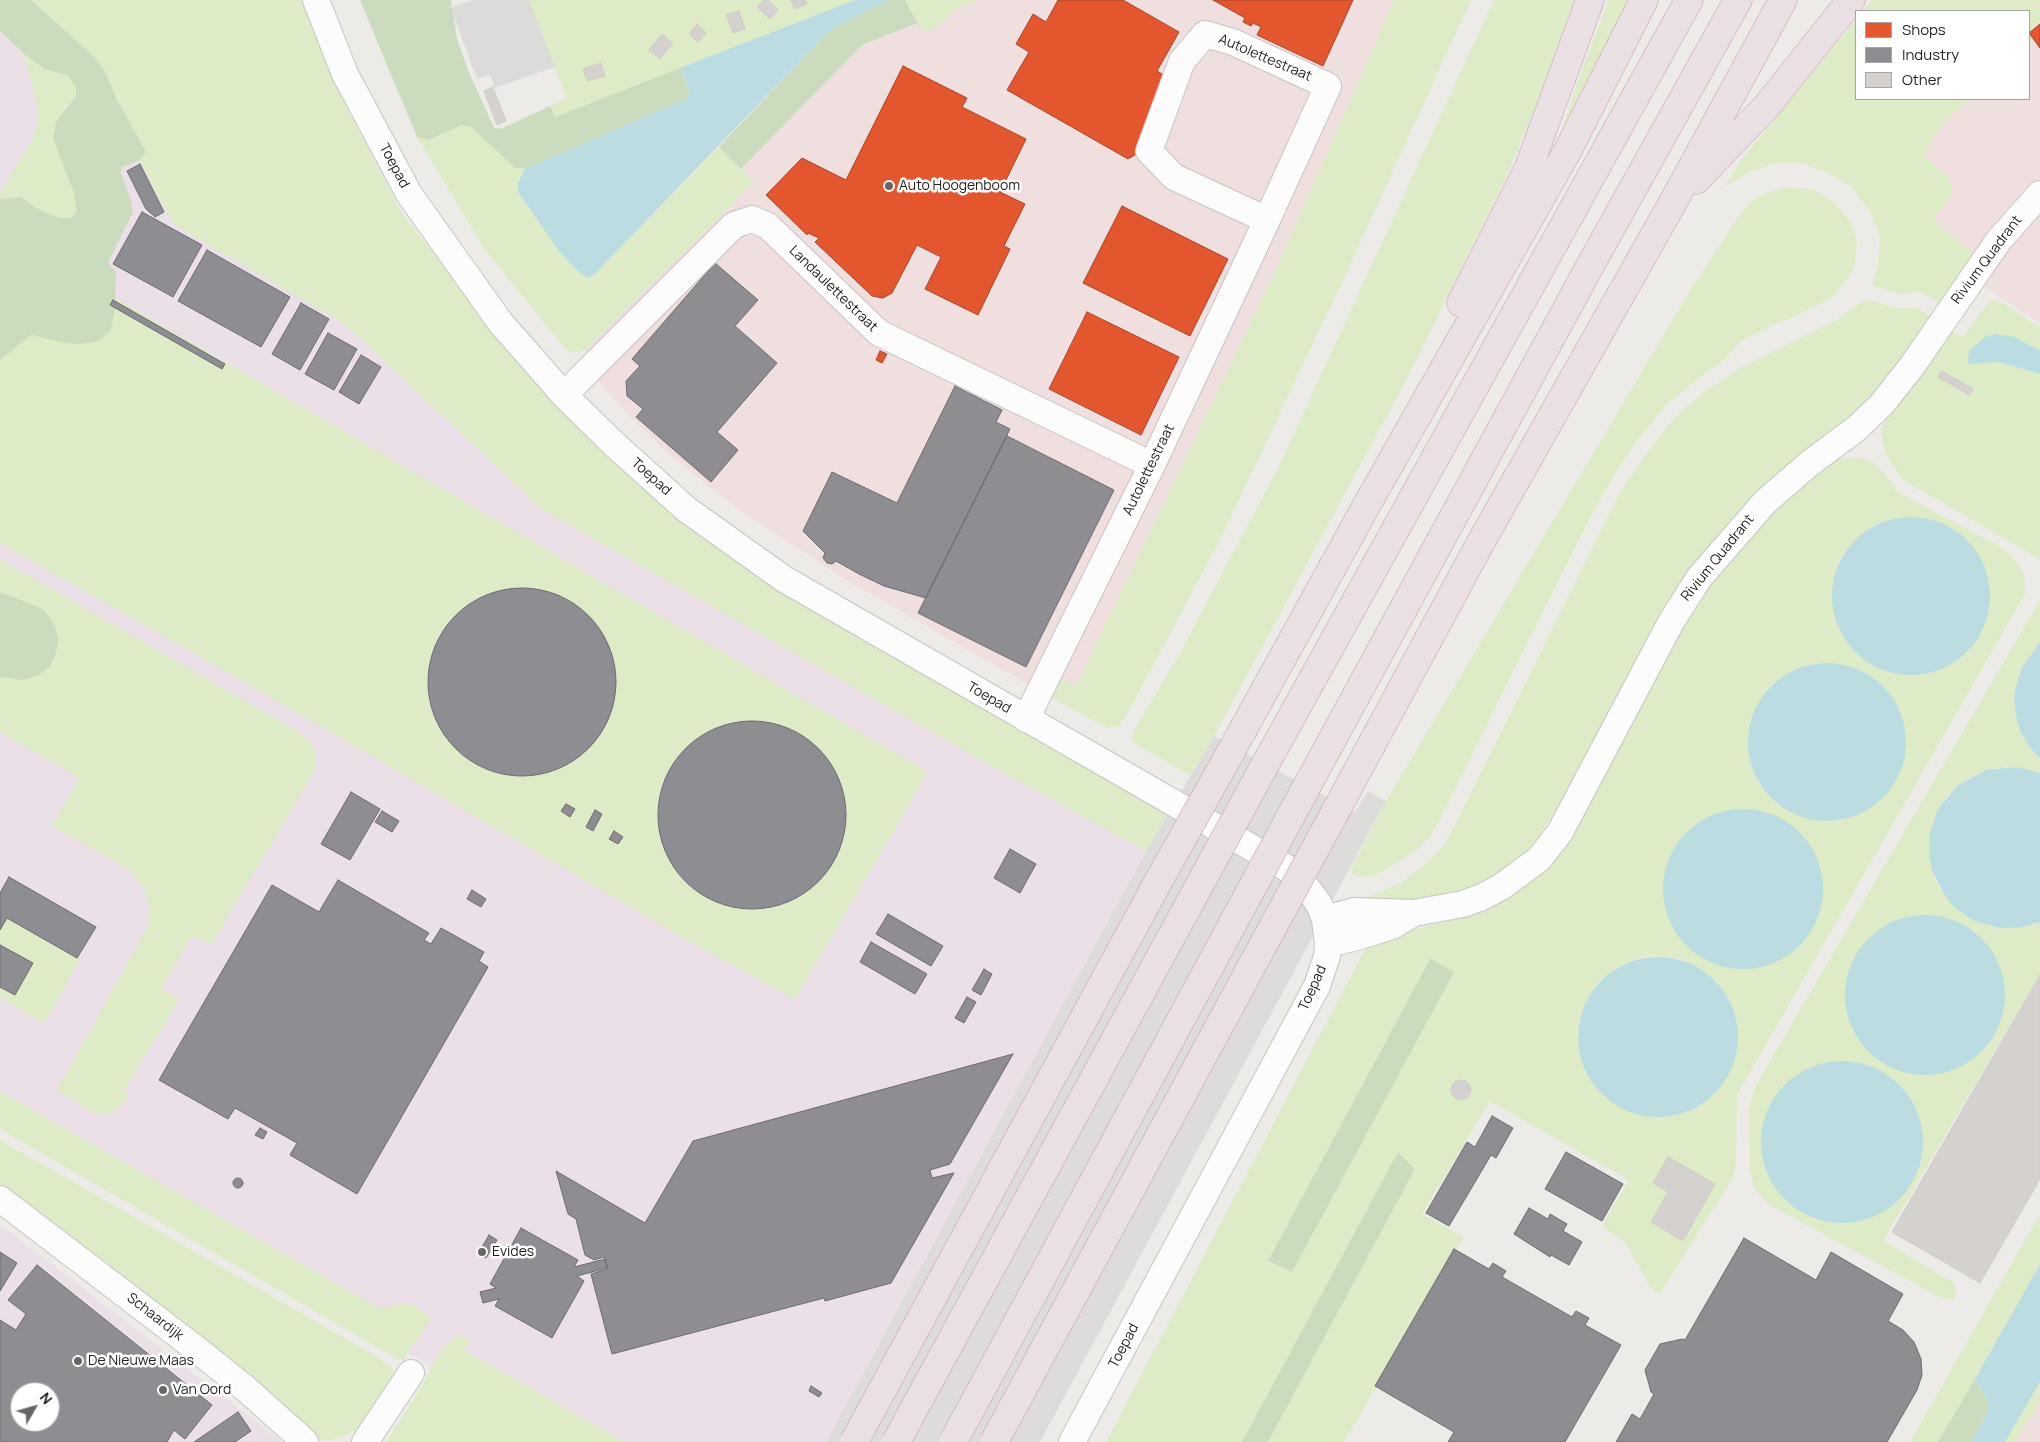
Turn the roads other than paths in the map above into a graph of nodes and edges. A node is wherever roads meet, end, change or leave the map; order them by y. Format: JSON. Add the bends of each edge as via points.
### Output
{"nodes":[{"id":1,"x":316,"y":0,"type":"edge"},
{"id":2,"x":1590,"y":0,"type":"edge"},
{"id":3,"x":1644,"y":0,"type":"edge"},
{"id":4,"x":1689,"y":0,"type":"edge"},
{"id":5,"x":1738,"y":0,"type":"edge"},
{"id":6,"x":1783,"y":0,"type":"edge"},
{"id":7,"x":1851,"y":0,"type":"edge"},
{"id":8,"x":2040,"y":194,"type":"edge"},
{"id":9,"x":1672,"y":204,"type":"junction"},
{"id":10,"x":1267,"y":220,"type":"junction"},
{"id":11,"x":564,"y":395,"type":"junction"},
{"id":12,"x":1152,"y":465,"type":"junction"},
{"id":13,"x":1370,"y":501,"type":"junction"},
{"id":14,"x":1026,"y":719,"type":"junction"},
{"id":15,"x":1326,"y":931,"type":"junction"},
{"id":16,"x":0,"y":1199,"type":"edge"},
{"id":17,"x":411,"y":1373,"type":"dead end"},
{"id":18,"x":305,"y":1442,"type":"edge"},
{"id":19,"x":365,"y":1442,"type":"edge"},
{"id":20,"x":854,"y":1442,"type":"edge"},
{"id":21,"x":896,"y":1442,"type":"edge"},
{"id":22,"x":953,"y":1442,"type":"edge"},
{"id":23,"x":994,"y":1442,"type":"edge"},
{"id":24,"x":1072,"y":1442,"type":"edge"}],
"edges":[{"from":1,"to":11,"type":"street","name":"Toepad","via":[[345,74],[409,194],[500,322]]},
{"from":2,"to":13,"type":"highway","via":[[1529,167],[1384,454]]},
{"from":3,"to":13,"type":"highway","via":[[1568,150]]},
{"from":4,"to":21,"type":"highway","bridge":true,"via":[[1266,763]]},
{"from":5,"to":22,"type":"highway","bridge":true,"via":[[1601,246]]},
{"from":6,"to":9,"type":"highway"},
{"from":7,"to":9,"type":"highway","via":[[1766,106]]},
{"from":8,"to":15,"type":"street","name":"Rivium Quadrant","via":[[1999,240],[1882,404],[1765,502],[1699,578],[1671,622],[1550,846],[1524,871],[1482,898],[1414,913],[1392,926],[1357,937]]},
{"from":9,"to":23,"type":"highway","bridge":true,"via":[[1481,542]]},
{"from":10,"to":10,"type":"street","name":"Autolettestraat","via":[[1328,86],[1233,42],[1205,34],[1182,61],[1148,151],[1174,177]]},
{"from":10,"to":12,"type":"street","name":"Autolettestraat"},
{"from":11,"to":12,"type":"street","name":"Landaulettestraat","via":[[734,224],[752,219],[768,226],[879,333]]},
{"from":11,"to":14,"type":"street","name":"Toepad","via":[[686,509],[784,579]]},
{"from":12,"to":14,"type":"street","name":"Autolettestraat"},
{"from":13,"to":20,"type":"highway","bridge":true,"via":[[1158,882]]},
{"from":14,"to":15,"type":"street","name":"Toepad","via":[[1287,868],[1314,897]]},
{"from":15,"to":24,"type":"street","name":"Toepad","via":[[1327,956],[1317,986]]},
{"from":16,"to":18,"type":"street","name":"Schaardijk","via":[[246,1389]]},
{"from":17,"to":19,"type":"street"}]}
